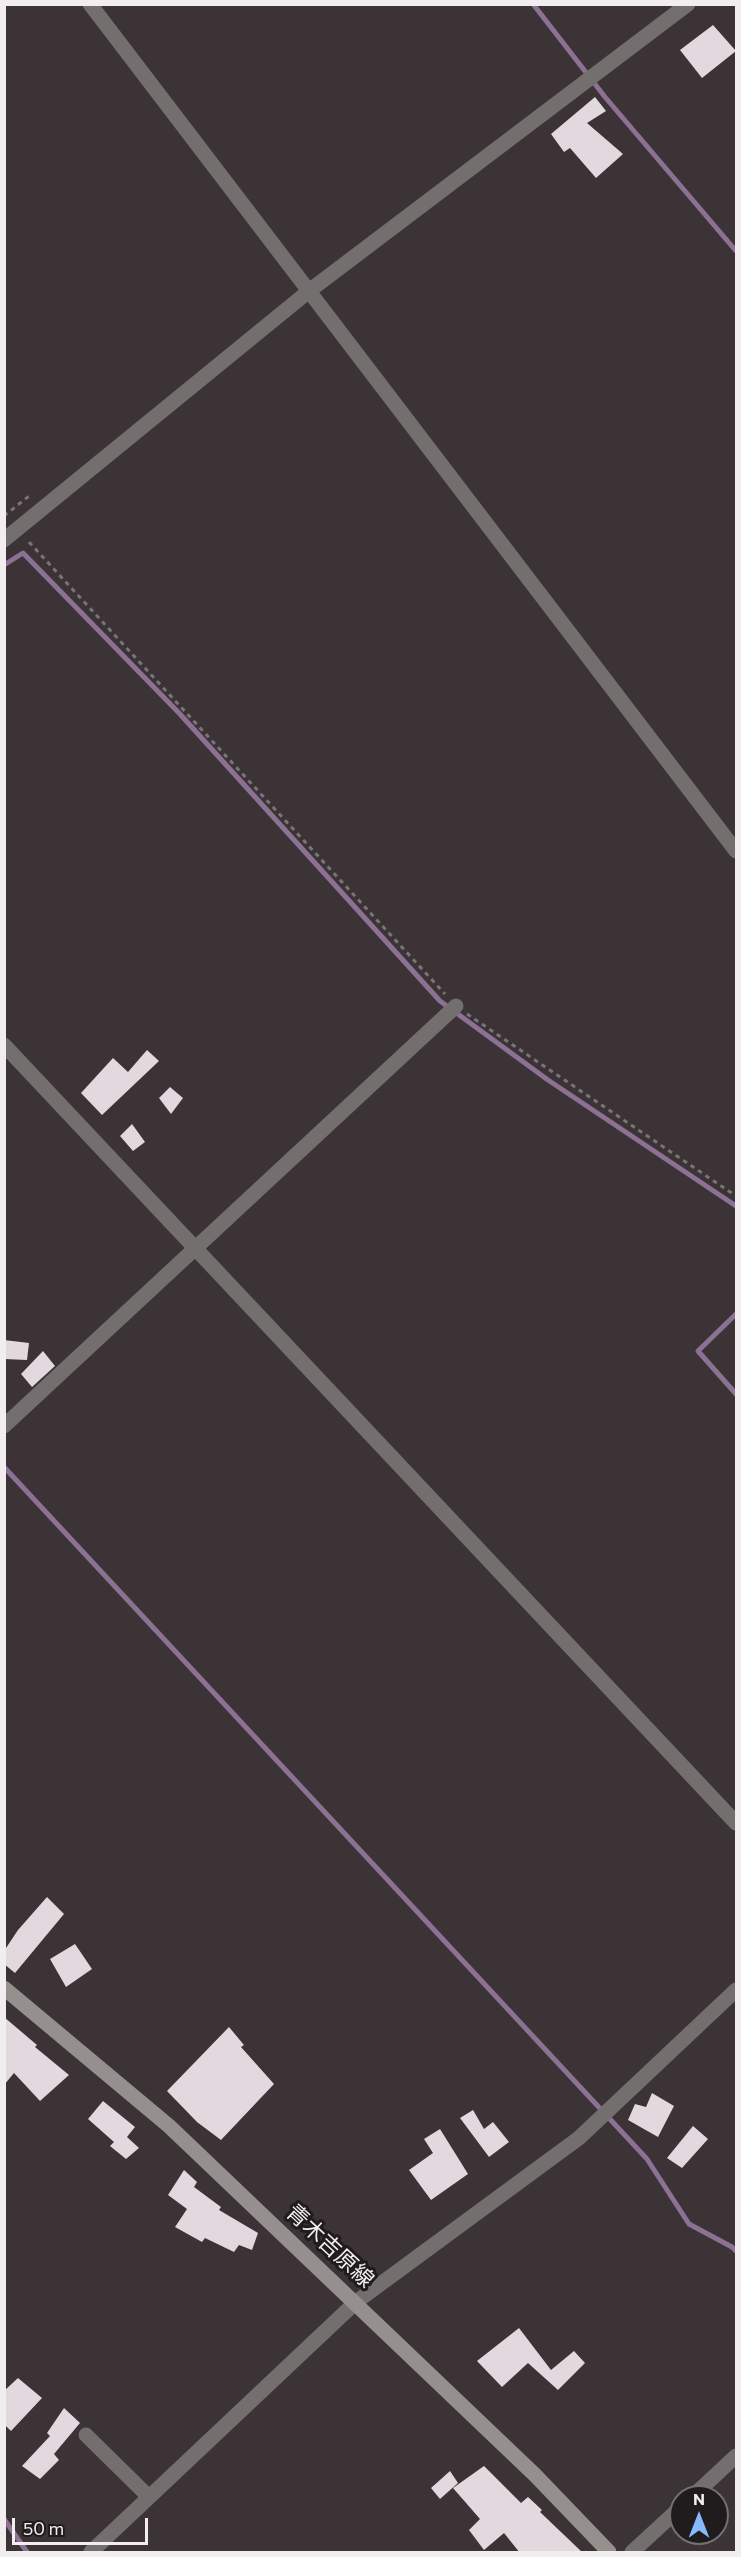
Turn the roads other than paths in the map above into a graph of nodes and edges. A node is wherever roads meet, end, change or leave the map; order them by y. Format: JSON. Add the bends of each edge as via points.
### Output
{"nodes":[{"id":1,"x":90,"y":4,"type":"edge"},
{"id":2,"x":688,"y":4,"type":"edge"},
{"id":3,"x":309,"y":291,"type":"junction"},
{"id":4,"x":4,"y":540,"type":"edge"},
{"id":5,"x":736,"y":851,"type":"edge"},
{"id":6,"x":456,"y":1006,"type":"road end"},
{"id":7,"x":4,"y":1045,"type":"edge"},
{"id":8,"x":195,"y":1250,"type":"junction"},
{"id":9,"x":4,"y":1426,"type":"edge"},
{"id":10,"x":736,"y":1822,"type":"edge"},
{"id":11,"x":4,"y":1988,"type":"edge"},
{"id":12,"x":736,"y":1990,"type":"edge"},
{"id":13,"x":356,"y":2302,"type":"junction"},
{"id":14,"x":86,"y":2434,"type":"dead end"},
{"id":15,"x":736,"y":2456,"type":"edge"},
{"id":16,"x":705,"y":2485,"type":"edge"},
{"id":17,"x":149,"y":2497,"type":"junction"},
{"id":18,"x":669,"y":2518,"type":"edge"},
{"id":19,"x":91,"y":2553,"type":"edge"},
{"id":20,"x":609,"y":2553,"type":"edge"},
{"id":21,"x":632,"y":2553,"type":"edge"}],
"edges":[{"from":1,"to":3,"type":"street"},
{"from":2,"to":3,"type":"street"},
{"from":3,"to":4,"type":"street"},
{"from":3,"to":5,"type":"street"},
{"from":6,"to":8,"type":"street"},
{"from":7,"to":8,"type":"street"},
{"from":8,"to":9,"type":"street"},
{"from":8,"to":10,"type":"street"},
{"from":11,"to":13,"type":"main road","name":"青木吉原線","via":[[169,2126]]},
{"from":12,"to":13,"type":"street","via":[[579,2138]]},
{"from":13,"to":17,"type":"street"},
{"from":13,"to":20,"type":"main road","name":"青木吉原線","via":[[535,2475]]},
{"from":14,"to":17,"type":"street"},
{"from":15,"to":16,"type":"street"},
{"from":17,"to":19,"type":"street"},
{"from":18,"to":21,"type":"street"}]}
